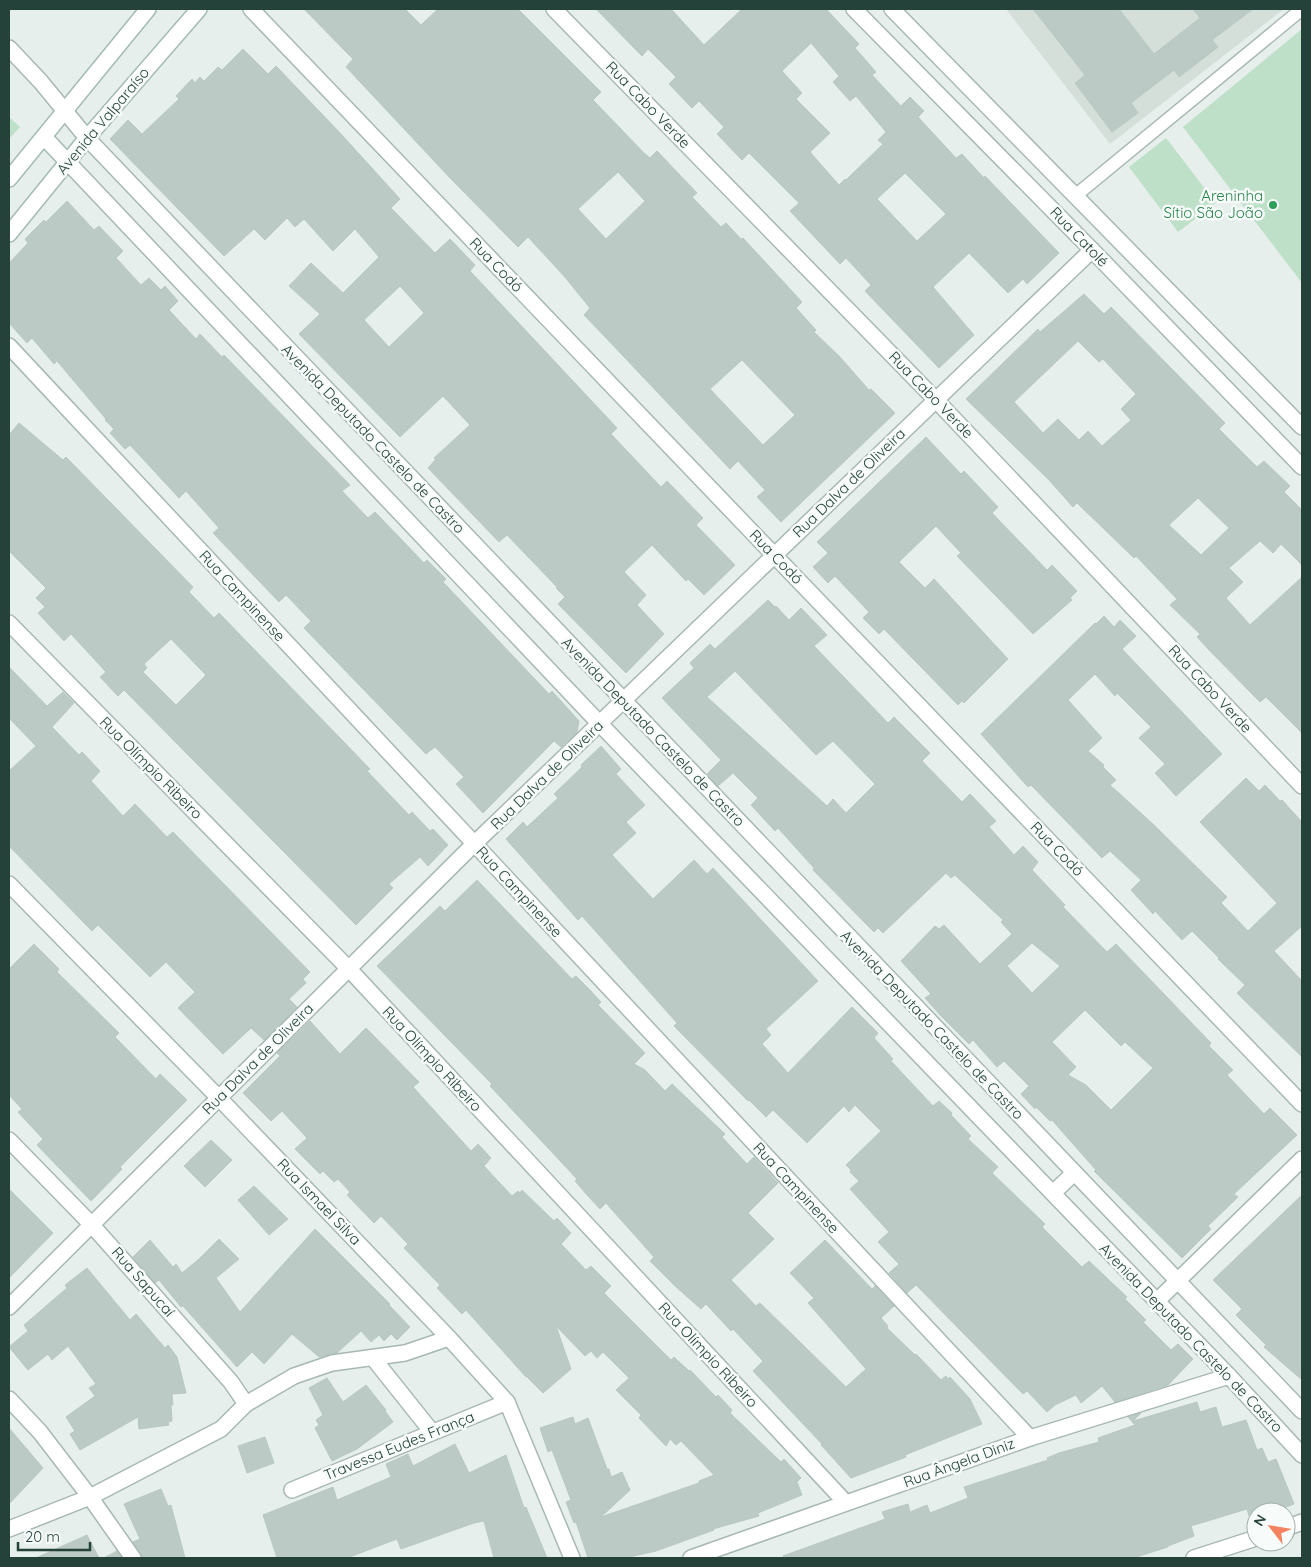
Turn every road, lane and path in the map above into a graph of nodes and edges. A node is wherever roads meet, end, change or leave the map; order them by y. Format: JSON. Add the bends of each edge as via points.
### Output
{"nodes":[{"id":1,"x":148,"y":9,"type":"edge"},
{"id":2,"x":199,"y":9,"type":"edge"},
{"id":3,"x":251,"y":9,"type":"edge"},
{"id":4,"x":554,"y":9,"type":"edge"},
{"id":5,"x":854,"y":9,"type":"edge"},
{"id":6,"x":892,"y":9,"type":"edge"},
{"id":7,"x":1302,"y":9,"type":"edge"},
{"id":8,"x":9,"y":48,"type":"edge"},
{"id":9,"x":65,"y":111,"type":"junction"},
{"id":10,"x":44,"y":137,"type":"junction"},
{"id":11,"x":87,"y":138,"type":"junction"},
{"id":12,"x":68,"y":161,"type":"junction"},
{"id":13,"x":9,"y":179,"type":"edge"},
{"id":14,"x":1075,"y":196,"type":"junction"},
{"id":15,"x":9,"y":234,"type":"edge"},
{"id":16,"x":1092,"y":250,"type":"junction"},
{"id":17,"x":9,"y":346,"type":"edge"},
{"id":18,"x":936,"y":400,"type":"junction"},
{"id":19,"x":1302,"y":427,"type":"edge"},
{"id":20,"x":1302,"y":468,"type":"edge"},
{"id":21,"x":774,"y":555,"type":"junction"},
{"id":22,"x":9,"y":623,"type":"edge"},
{"id":23,"x":623,"y":701,"type":"junction"},
{"id":24,"x":600,"y":724,"type":"junction"},
{"id":25,"x":1302,"y":786,"type":"edge"},
{"id":26,"x":474,"y":844,"type":"junction"},
{"id":27,"x":9,"y":884,"type":"edge"},
{"id":28,"x":349,"y":969,"type":"junction"},
{"id":29,"x":219,"y":1098,"type":"junction"},
{"id":30,"x":1302,"y":1104,"type":"edge"},
{"id":31,"x":9,"y":1140,"type":"edge"},
{"id":32,"x":1302,"y":1159,"type":"edge"},
{"id":33,"x":1074,"y":1173,"type":"junction"},
{"id":34,"x":1052,"y":1193,"type":"junction"},
{"id":35,"x":91,"y":1224,"type":"junction"},
{"id":36,"x":1177,"y":1280,"type":"junction"},
{"id":37,"x":1157,"y":1300,"type":"junction"},
{"id":38,"x":9,"y":1307,"type":"edge"},
{"id":39,"x":449,"y":1338,"type":"junction"},
{"id":40,"x":373,"y":1358,"type":"junction"},
{"id":41,"x":1229,"y":1376,"type":"junction"},
{"id":42,"x":9,"y":1399,"type":"edge"},
{"id":43,"x":507,"y":1402,"type":"junction"},
{"id":44,"x":246,"y":1404,"type":"junction"},
{"id":45,"x":1302,"y":1411,"type":"edge"},
{"id":46,"x":432,"y":1432,"type":"junction"},
{"id":47,"x":1030,"y":1438,"type":"junction"},
{"id":48,"x":1302,"y":1455,"type":"edge"},
{"id":49,"x":292,"y":1490,"type":"dead end"},
{"id":50,"x":90,"y":1497,"type":"junction"},
{"id":51,"x":846,"y":1503,"type":"junction"},
{"id":52,"x":9,"y":1529,"type":"edge"},
{"id":53,"x":1246,"y":1541,"type":"edge"},
{"id":54,"x":133,"y":1558,"type":"edge"},
{"id":55,"x":572,"y":1558,"type":"edge"},
{"id":56,"x":691,"y":1558,"type":"edge"},
{"id":57,"x":1194,"y":1558,"type":"edge"}],
"edges":[{"from":1,"to":9,"type":"street"},
{"from":2,"to":11,"type":"street","name":"Avenida Valparaíso"},
{"from":3,"to":21,"type":"street","name":"Rua Codó"},
{"from":4,"to":18,"type":"street","name":"Rua Cabo Verde"},
{"from":5,"to":16,"type":"street","name":"Rua Catolé"},
{"from":6,"to":14,"type":"street","name":"Rua Catolé"},
{"from":7,"to":14,"type":"lane"},
{"from":8,"to":9,"type":"street","name":"Avenida Deputado Castelo de Castro"},
{"from":9,"to":10,"type":"street"},
{"from":9,"to":11,"type":"street","name":"Avenida Deputado Castelo de Castro"},
{"from":10,"to":12,"type":"street","name":"Avenida Deputado Castelo de Castro"},
{"from":10,"to":13,"type":"street"},
{"from":11,"to":12,"type":"street","name":"Avenida Valparaíso"},
{"from":11,"to":23,"type":"street","name":"Avenida Deputado Castelo de Castro"},
{"from":12,"to":15,"type":"street","name":"Avenida Valparaíso"},
{"from":12,"to":24,"type":"street","name":"Avenida Deputado Castelo de Castro"},
{"from":14,"to":19,"type":"street","name":"Rua Catolé"},
{"from":16,"to":18,"type":"street","name":"Rua Dalva de Oliveira"},
{"from":16,"to":20,"type":"street","name":"Rua Catolé"},
{"from":17,"to":26,"type":"street","name":"Rua Campinense"},
{"from":18,"to":21,"type":"street","name":"Rua Dalva de Oliveira"},
{"from":18,"to":25,"type":"street","name":"Rua Cabo Verde"},
{"from":21,"to":23,"type":"street","name":"Rua Dalva de Oliveira"},
{"from":21,"to":30,"type":"street","name":"Rua Codó"},
{"from":22,"to":28,"type":"street","name":"Rua Olímpio Ribeiro"},
{"from":23,"to":24,"type":"street","name":"Rua Dalva de Oliveira"},
{"from":23,"to":33,"type":"street","name":"Avenida Deputado Castelo de Castro"},
{"from":24,"to":26,"type":"street","name":"Rua Dalva de Oliveira"},
{"from":24,"to":34,"type":"street","name":"Avenida Deputado Castelo de Castro"},
{"from":26,"to":28,"type":"street","name":"Rua Dalva de Oliveira"},
{"from":26,"to":47,"type":"street","name":"Rua Campinense"},
{"from":27,"to":29,"type":"street","name":"Rua Ismael Silva"},
{"from":28,"to":29,"type":"street","name":"Rua Dalva de Oliveira"},
{"from":28,"to":51,"type":"street","name":"Rua Olímpio Ribeiro"},
{"from":29,"to":35,"type":"street","name":"Rua Dalva de Oliveira"},
{"from":29,"to":39,"type":"street","name":"Rua Ismael Silva"},
{"from":31,"to":35,"type":"street","name":"Rua Sapucaí"},
{"from":32,"to":36,"type":"street"},
{"from":33,"to":34,"type":"street"},
{"from":33,"to":36,"type":"street","name":"Avenida Deputado Castelo de Castro"},
{"from":34,"to":37,"type":"street","name":"Avenida Deputado Castelo de Castro"},
{"from":35,"to":38,"type":"street","name":"Rua Dalva de Oliveira"},
{"from":35,"to":44,"type":"street","name":"Rua Sapucaí","via":[[231,1382]]},
{"from":36,"to":37,"type":"street"},
{"from":36,"to":45,"type":"street","name":"Avenida Deputado Castelo de Castro"},
{"from":37,"to":41,"type":"street","name":"Avenida Deputado Castelo de Castro"},
{"from":39,"to":40,"type":"street","via":[[405,1353]]},
{"from":39,"to":43,"type":"street","name":"Rua Ismael Silva"},
{"from":40,"to":44,"type":"street","via":[[332,1363],[294,1376]]},
{"from":40,"to":46,"type":"street"},
{"from":41,"to":47,"type":"street","name":"Rua Ângela Diniz"},
{"from":41,"to":48,"type":"street","name":"Avenida Deputado Castelo de Castro"},
{"from":42,"to":50,"type":"street","via":[[40,1432]]},
{"from":43,"to":46,"type":"street","name":"Travessa Eudes França"},
{"from":43,"to":55,"type":"street","name":"Rua Ismael Silva"},
{"from":44,"to":50,"type":"street","via":[[221,1428]]},
{"from":46,"to":49,"type":"street","name":"Travessa Eudes França"},
{"from":47,"to":51,"type":"street","name":"Rua Ângela Diniz"},
{"from":50,"to":52,"type":"street"},
{"from":50,"to":54,"type":"street"},
{"from":51,"to":56,"type":"street","name":"Rua Ângela Diniz"},
{"from":53,"to":57,"type":"street"}]}
